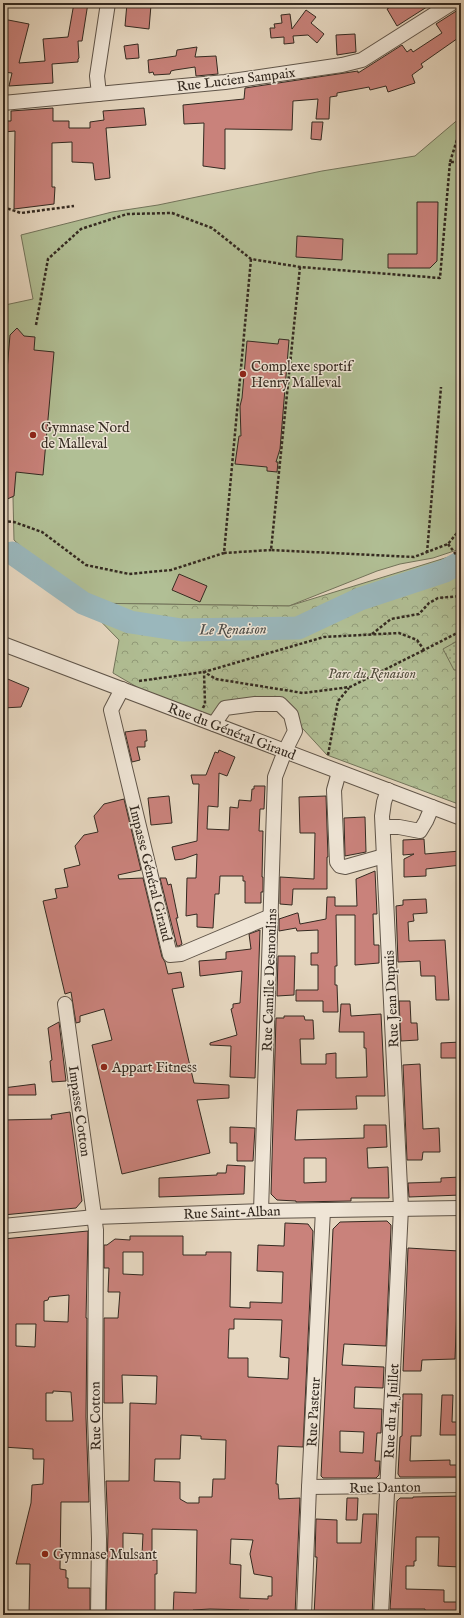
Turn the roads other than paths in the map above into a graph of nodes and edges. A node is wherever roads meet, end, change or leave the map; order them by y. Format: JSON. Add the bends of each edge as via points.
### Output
{"nodes":[{"id":1,"x":108,"y":3,"type":"edge"},
{"id":2,"x":452,"y":3,"type":"edge"},
{"id":3,"x":99,"y":94,"type":"junction"},
{"id":4,"x":3,"y":103,"type":"edge"},
{"id":5,"x":3,"y":644,"type":"edge"},
{"id":6,"x":122,"y":689,"type":"junction"},
{"id":7,"x":214,"y":724,"type":"junction"},
{"id":8,"x":285,"y":751,"type":"junction"},
{"id":9,"x":339,"y":772,"type":"junction"},
{"id":10,"x":388,"y":790,"type":"junction"},
{"id":11,"x":432,"y":807,"type":"junction"},
{"id":12,"x":461,"y":818,"type":"edge"},
{"id":13,"x":383,"y":826,"type":"junction"},
{"id":14,"x":384,"y":856,"type":"junction"},
{"id":15,"x":271,"y":916,"type":"junction"},
{"id":16,"x":65,"y":1004,"type":"dead end"},
{"id":17,"x":401,"y":1208,"type":"junction"},
{"id":18,"x":461,"y":1208,"type":"edge"},
{"id":19,"x":323,"y":1210,"type":"junction"},
{"id":20,"x":260,"y":1211,"type":"junction"},
{"id":21,"x":95,"y":1217,"type":"junction"},
{"id":22,"x":3,"y":1226,"type":"edge"},
{"id":23,"x":461,"y":1485,"type":"edge"},
{"id":24,"x":386,"y":1487,"type":"junction"},
{"id":25,"x":308,"y":1488,"type":"junction"},
{"id":26,"x":98,"y":1615,"type":"edge"},
{"id":27,"x":304,"y":1615,"type":"edge"},
{"id":28,"x":381,"y":1615,"type":"edge"}],
"edges":[{"from":1,"to":3,"type":"street","via":[[97,76]]},
{"from":2,"to":3,"type":"street","name":"Rue Lucien Sampaix","via":[[362,60],[225,82]]},
{"from":3,"to":4,"type":"street","name":"Rue Lucien Sampaix"},
{"from":5,"to":6,"type":"street","name":"Rue du Général Giraud"},
{"from":6,"to":7,"type":"street","name":"Rue du Général Giraud"},
{"from":6,"to":15,"type":"street","name":"Impasse Général Giraud","via":[[111,710],[170,955],[181,954]]},
{"from":7,"to":8,"type":"street","name":"Rue du Général Giraud"},
{"from":7,"to":8,"type":"street","name":"Rue Camille Desmoulins","via":[[225,708],[280,704],[291,715],[295,731]]},
{"from":8,"to":9,"type":"street","name":"Rue du Général Giraud"},
{"from":8,"to":15,"type":"street","name":"Rue Camille Desmoulins","via":[[275,777]]},
{"from":9,"to":10,"type":"street","name":"Rue du Général Giraud"},
{"from":9,"to":14,"type":"street","via":[[334,790],[337,862],[345,867]]},
{"from":10,"to":11,"type":"street","name":"Rue du Général Giraud"},
{"from":10,"to":13,"type":"street","name":"Rue Jean Dupuis","via":[[383,808]]},
{"from":11,"to":12,"type":"street","name":"Rue du Général Giraud"},
{"from":11,"to":13,"type":"street","via":[[420,831]]},
{"from":13,"to":14,"type":"street","name":"Rue Jean Dupuis"},
{"from":14,"to":17,"type":"street","name":"Rue Jean Dupuis"},
{"from":15,"to":20,"type":"street","name":"Rue Camille Desmoulins"},
{"from":16,"to":21,"type":"street","name":"Impasse Cotton"},
{"from":17,"to":18,"type":"street","name":"Rue Saint-Alban"},
{"from":17,"to":19,"type":"street","name":"Rue Saint-Alban"},
{"from":17,"to":24,"type":"street","name":"Rue du 14 Juillet"},
{"from":19,"to":20,"type":"street","name":"Rue Saint-Alban"},
{"from":19,"to":25,"type":"street","name":"Rue Pasteur"},
{"from":20,"to":21,"type":"street","name":"Rue Saint-Alban"},
{"from":21,"to":22,"type":"street","name":"Rue Saint-Alban"},
{"from":21,"to":26,"type":"street","name":"Rue Cotton","via":[[95,1417],[100,1539]]},
{"from":23,"to":24,"type":"street","name":"Rue Danton"},
{"from":24,"to":25,"type":"street","name":"Rue Danton"},
{"from":24,"to":28,"type":"street","name":"Rue du 14 Juillet"},
{"from":25,"to":27,"type":"street","name":"Rue Pasteur"}]}
